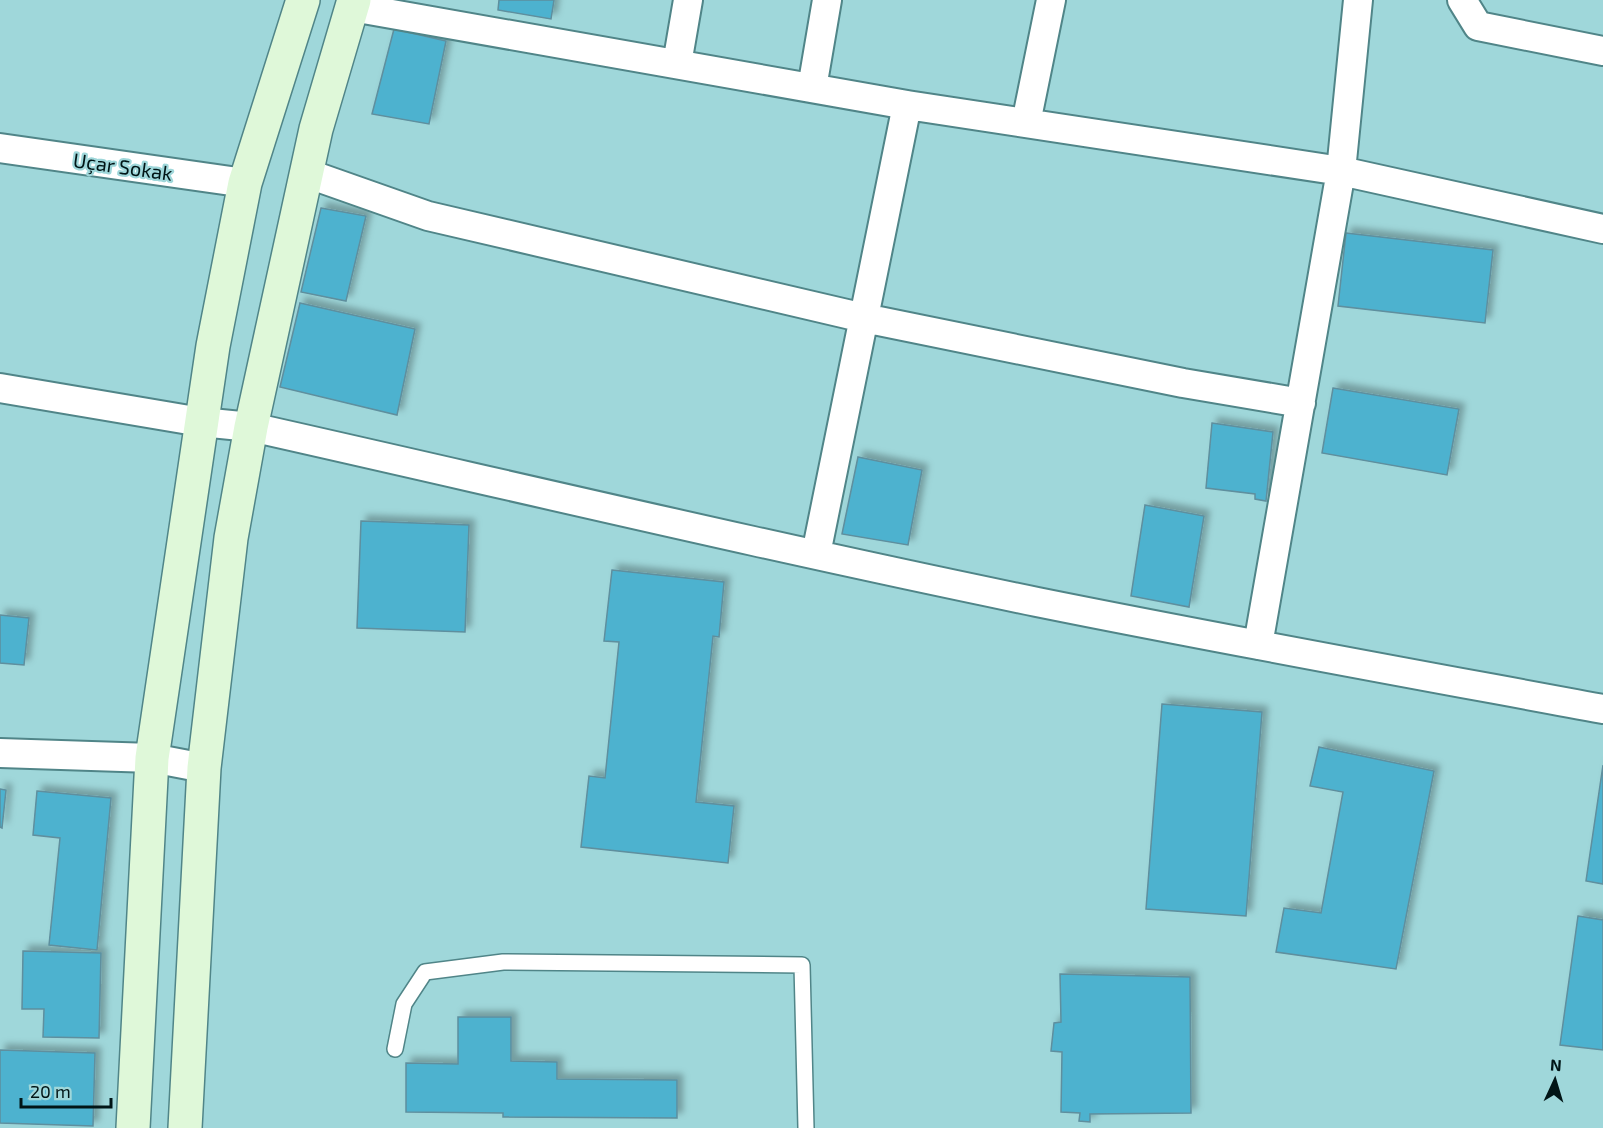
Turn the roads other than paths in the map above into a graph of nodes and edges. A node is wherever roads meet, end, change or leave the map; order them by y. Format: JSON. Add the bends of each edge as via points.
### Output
{"nodes":[{"id":1,"x":303,"y":0,"type":"edge"},
{"id":2,"x":688,"y":0,"type":"edge"},
{"id":3,"x":827,"y":0,"type":"edge"},
{"id":4,"x":1051,"y":0,"type":"edge"},
{"id":5,"x":1358,"y":0,"type":"edge"},
{"id":6,"x":1462,"y":0,"type":"edge"},
{"id":7,"x":353,"y":3,"type":"edge"},
{"id":8,"x":1603,"y":51,"type":"edge"},
{"id":9,"x":677,"y":64,"type":"junction"},
{"id":10,"x":812,"y":88,"type":"junction"},
{"id":11,"x":907,"y":105,"type":"junction"},
{"id":12,"x":1026,"y":123,"type":"junction"},
{"id":13,"x":0,"y":148,"type":"edge"},
{"id":14,"x":1341,"y":171,"type":"junction"},
{"id":15,"x":306,"y":172,"type":"junction"},
{"id":16,"x":245,"y":183,"type":"junction"},
{"id":17,"x":1603,"y":229,"type":"edge"},
{"id":18,"x":864,"y":318,"type":"junction"},
{"id":19,"x":0,"y":388,"type":"edge"},
{"id":20,"x":1301,"y":403,"type":"junction"},
{"id":21,"x":201,"y":422,"type":"junction"},
{"id":22,"x":251,"y":427,"type":"junction"},
{"id":23,"x":816,"y":554,"type":"junction"},
{"id":24,"x":1258,"y":645,"type":"junction"},
{"id":25,"x":1603,"y":709,"type":"edge"},
{"id":26,"x":0,"y":753,"type":"edge"},
{"id":27,"x":152,"y":758,"type":"junction"},
{"id":28,"x":204,"y":768,"type":"junction"},
{"id":29,"x":395,"y":1049,"type":"dead end"},
{"id":30,"x":133,"y":1128,"type":"edge"},
{"id":31,"x":185,"y":1128,"type":"edge"},
{"id":32,"x":806,"y":1128,"type":"edge"}],
"edges":[{"from":1,"to":16,"type":"main road"},
{"from":2,"to":9,"type":"street"},
{"from":3,"to":10,"type":"street"},
{"from":4,"to":12,"type":"street"},
{"from":5,"to":14,"type":"street"},
{"from":6,"to":8,"type":"street","via":[[1478,26]]},
{"from":7,"to":9,"type":"street"},
{"from":7,"to":15,"type":"main road"},
{"from":9,"to":10,"type":"street"},
{"from":10,"to":11,"type":"street"},
{"from":11,"to":12,"type":"street"},
{"from":11,"to":18,"type":"street"},
{"from":12,"to":14,"type":"street"},
{"from":13,"to":16,"type":"street","name":"Uçar Sokak"},
{"from":14,"to":17,"type":"street"},
{"from":14,"to":20,"type":"street"},
{"from":15,"to":18,"type":"street","via":[[428,216]]},
{"from":15,"to":22,"type":"main road"},
{"from":16,"to":21,"type":"main road"},
{"from":18,"to":20,"type":"street"},
{"from":18,"to":23,"type":"street"},
{"from":19,"to":21,"type":"street"},
{"from":20,"to":24,"type":"street"},
{"from":21,"to":22,"type":"street"},
{"from":21,"to":27,"type":"main road"},
{"from":22,"to":23,"type":"street"},
{"from":22,"to":28,"type":"main road","via":[[231,538]]},
{"from":23,"to":24,"type":"street"},
{"from":24,"to":25,"type":"street"},
{"from":26,"to":27,"type":"street"},
{"from":27,"to":28,"type":"street"},
{"from":27,"to":30,"type":"main road"},
{"from":28,"to":31,"type":"main road"},
{"from":29,"to":32,"type":"lane","via":[[404,1004],[425,972],[503,962],[802,965]]}]}
